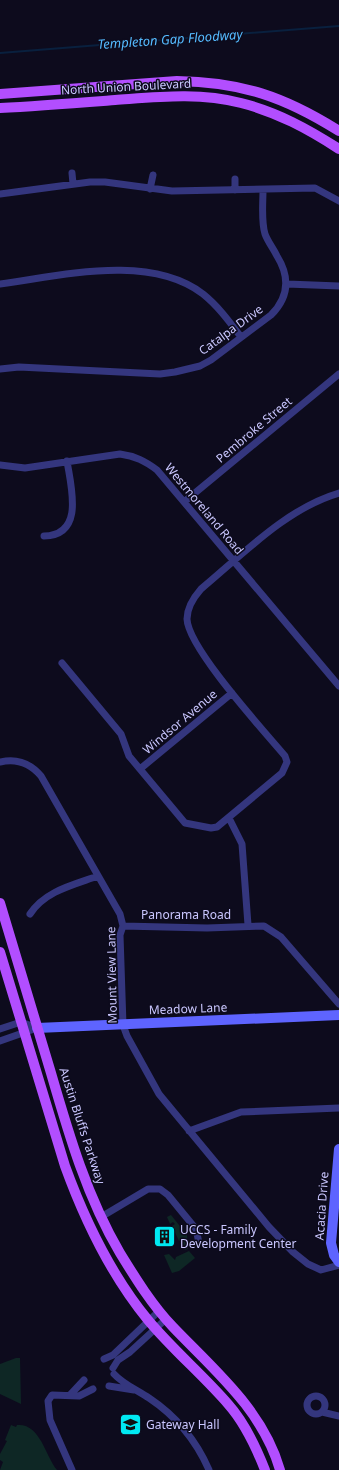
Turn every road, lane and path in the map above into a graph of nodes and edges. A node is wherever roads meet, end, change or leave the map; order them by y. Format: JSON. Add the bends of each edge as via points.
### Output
{"nodes":[{"id":1,"x":0,"y":94,"type":"edge"},
{"id":2,"x":0,"y":108,"type":"edge"},
{"id":3,"x":339,"y":131,"type":"edge"},
{"id":4,"x":339,"y":149,"type":"edge"},
{"id":5,"x":72,"y":173,"type":"dead end"},
{"id":6,"x":153,"y":175,"type":"dead end"},
{"id":7,"x":235,"y":179,"type":"dead end"},
{"id":8,"x":73,"y":184,"type":"junction"},
{"id":9,"x":150,"y":189,"type":"junction"},
{"id":10,"x":235,"y":190,"type":"junction"},
{"id":11,"x":263,"y":190,"type":"junction"},
{"id":12,"x":0,"y":194,"type":"edge"},
{"id":13,"x":339,"y":201,"type":"edge"},
{"id":14,"x":0,"y":284,"type":"edge"},
{"id":15,"x":287,"y":284,"type":"junction"},
{"id":16,"x":339,"y":286,"type":"edge"},
{"id":17,"x":241,"y":337,"type":"junction"},
{"id":18,"x":0,"y":369,"type":"edge"},
{"id":19,"x":339,"y":374,"type":"edge"},
{"id":20,"x":68,"y":461,"type":"junction"},
{"id":21,"x":0,"y":465,"type":"edge"},
{"id":22,"x":339,"y":493,"type":"edge"},
{"id":23,"x":184,"y":502,"type":"junction"},
{"id":24,"x":44,"y":536,"type":"dead end"},
{"id":25,"x":234,"y":561,"type":"junction"},
{"id":26,"x":62,"y":663,"type":"dead end"},
{"id":27,"x":339,"y":686,"type":"edge"},
{"id":28,"x":232,"y":693,"type":"junction"},
{"id":29,"x":0,"y":762,"type":"edge"},
{"id":30,"x":140,"y":769,"type":"junction"},
{"id":31,"x":229,"y":818,"type":"junction"},
{"id":32,"x":98,"y":876,"type":"junction"},
{"id":33,"x":0,"y":903,"type":"edge"},
{"id":34,"x":30,"y":914,"type":"dead end"},
{"id":35,"x":248,"y":925,"type":"junction"},
{"id":36,"x":124,"y":926,"type":"junction"},
{"id":37,"x":0,"y":952,"type":"edge"},
{"id":38,"x":339,"y":1004,"type":"edge"},
{"id":39,"x":339,"y":1015,"type":"edge"},
{"id":40,"x":21,"y":1022,"type":"junction"},
{"id":41,"x":123,"y":1025,"type":"junction"},
{"id":42,"x":37,"y":1028,"type":"junction"},
{"id":43,"x":0,"y":1029,"type":"edge"},
{"id":44,"x":24,"y":1034,"type":"junction"},
{"id":45,"x":0,"y":1041,"type":"edge"},
{"id":46,"x":339,"y":1108,"type":"edge"},
{"id":47,"x":189,"y":1131,"type":"junction"},
{"id":48,"x":339,"y":1149,"type":"edge"},
{"id":49,"x":101,"y":1217,"type":"junction"},
{"id":50,"x":199,"y":1243,"type":"dead end"},
{"id":51,"x":339,"y":1262,"type":"edge"},
{"id":52,"x":339,"y":1265,"type":"edge"},
{"id":53,"x":159,"y":1311,"type":"junction"},
{"id":54,"x":166,"y":1319,"type":"junction"},
{"id":55,"x":148,"y":1320,"type":"junction"},
{"id":56,"x":156,"y":1328,"type":"junction"},
{"id":57,"x":104,"y":1359,"type":"dead end"},
{"id":58,"x":84,"y":1380,"type":"dead end"},
{"id":59,"x":109,"y":1386,"type":"dead end"},
{"id":60,"x":93,"y":1389,"type":"dead end"},
{"id":61,"x":134,"y":1390,"type":"junction"},
{"id":62,"x":70,"y":1394,"type":"junction"},
{"id":63,"x":322,"y":1412,"type":"dead end"},
{"id":64,"x":339,"y":1416,"type":"edge"},
{"id":65,"x":72,"y":1470,"type":"edge"},
{"id":66,"x":209,"y":1470,"type":"edge"},
{"id":67,"x":265,"y":1470,"type":"edge"},
{"id":68,"x":280,"y":1470,"type":"edge"}],
"edges":[{"from":1,"to":3,"type":"main road","name":"North Union Boulevard","via":[[178,80],[204,81],[227,84],[277,98]]},
{"from":2,"to":4,"type":"main road","name":"North Union Boulevard","via":[[176,95],[222,99],[241,102],[279,115]]},
{"from":5,"to":8,"type":"street"},
{"from":6,"to":9,"type":"street"},
{"from":7,"to":10,"type":"street"},
{"from":8,"to":9,"type":"street","via":[[105,182]]},
{"from":8,"to":12,"type":"street"},
{"from":9,"to":10,"type":"street"},
{"from":10,"to":11,"type":"street"},
{"from":11,"to":13,"type":"street","via":[[315,188]]},
{"from":11,"to":15,"type":"street","via":[[265,234],[282,264]]},
{"from":14,"to":17,"type":"street","via":[[105,270],[155,274],[201,293],[221,310]]},
{"from":15,"to":16,"type":"street"},
{"from":15,"to":17,"type":"street","name":"Catalpa Drive","via":[[277,309]]},
{"from":17,"to":18,"type":"street","name":"Catalpa Drive","via":[[200,366],[160,374],[19,367]]},
{"from":19,"to":23,"type":"street","name":"Pembroke Street"},
{"from":20,"to":21,"type":"street","name":"Westmoreland Road","via":[[25,468]]},
{"from":20,"to":23,"type":"street","name":"Westmoreland Road","via":[[120,454],[136,457],[157,470]]},
{"from":20,"to":24,"type":"street","via":[[72,514],[65,528],[56,536]]},
{"from":22,"to":25,"type":"street","name":"Windsor Avenue","via":[[318,500],[289,516]]},
{"from":23,"to":25,"type":"street","name":"Westmoreland Road"},
{"from":25,"to":27,"type":"street","name":"Westmoreland Road"},
{"from":25,"to":28,"type":"street","name":"Windsor Avenue","via":[[195,595],[187,618],[196,642]]},
{"from":26,"to":30,"type":"street","via":[[121,734],[130,756]]},
{"from":28,"to":30,"type":"street","name":"Windsor Avenue"},
{"from":28,"to":31,"type":"street","via":[[285,756],[287,762],[282,773]]},
{"from":29,"to":32,"type":"street","name":"Mount View Lane","via":[[18,761],[28,764],[38,772]]},
{"from":30,"to":31,"type":"street","via":[[185,823],[211,828],[217,827]]},
{"from":31,"to":35,"type":"street","via":[[242,844]]},
{"from":32,"to":34,"type":"street","via":[[50,894],[37,904]]},
{"from":32,"to":36,"type":"street","name":"Mount View Lane"},
{"from":33,"to":42,"type":"main road","name":"Austin Bluffs Parkway"},
{"from":35,"to":36,"type":"street","name":"Panorama Road","via":[[207,928]]},
{"from":35,"to":38,"type":"street","name":"Panorama Road","via":[[264,926],[275,932]]},
{"from":36,"to":41,"type":"street","name":"Mount View Lane","via":[[120,936]]},
{"from":37,"to":40,"type":"main road"},
{"from":39,"to":41,"type":"street","name":"Meadow Lane"},
{"from":40,"to":42,"type":"street","name":"Meadow Lane"},
{"from":40,"to":43,"type":"street"},
{"from":40,"to":44,"type":"main road"},
{"from":41,"to":42,"type":"street","name":"Meadow Lane"},
{"from":41,"to":47,"type":"street","name":"Mount View Lane","via":[[159,1094]]},
{"from":42,"to":44,"type":"street","name":"Meadow Lane"},
{"from":42,"to":49,"type":"main road","name":"Austin Bluffs Parkway","via":[[76,1158]]},
{"from":44,"to":45,"type":"street","name":"Meadow Lane"},
{"from":44,"to":55,"type":"main road","via":[[74,1191],[108,1263]]},
{"from":46,"to":47,"type":"street","via":[[241,1112]]},
{"from":47,"to":52,"type":"street","name":"Mount View Lane","via":[[269,1228],[293,1252],[321,1270]]},
{"from":48,"to":51,"type":"street","name":"Acacia Drive","via":[[331,1243]]},
{"from":49,"to":50,"type":"street","via":[[148,1189],[160,1189],[196,1229]]},
{"from":49,"to":53,"type":"main road","name":"Austin Bluffs Parkway","via":[[120,1253]]},
{"from":53,"to":54,"type":"main road","name":"Austin Bluffs Parkway"},
{"from":53,"to":55,"type":"street"},
{"from":54,"to":56,"type":"street"},
{"from":54,"to":68,"type":"main road","name":"Austin Bluffs Parkway","via":[[248,1407],[265,1435]]},
{"from":55,"to":56,"type":"main road"},
{"from":55,"to":57,"type":"street","via":[[113,1355]]},
{"from":56,"to":61,"type":"street","via":[[118,1360],[113,1371]]},
{"from":56,"to":67,"type":"main road","via":[[229,1405],[253,1443]]},
{"from":58,"to":62,"type":"street"},
{"from":59,"to":61,"type":"street"},
{"from":60,"to":62,"type":"street","via":[[79,1396]]},
{"from":61,"to":66,"type":"street","via":[[156,1403],[179,1423],[197,1446]]},
{"from":62,"to":65,"type":"street","via":[[52,1395],[48,1404],[50,1420]]},
{"from":63,"to":64,"type":"street"}]}
